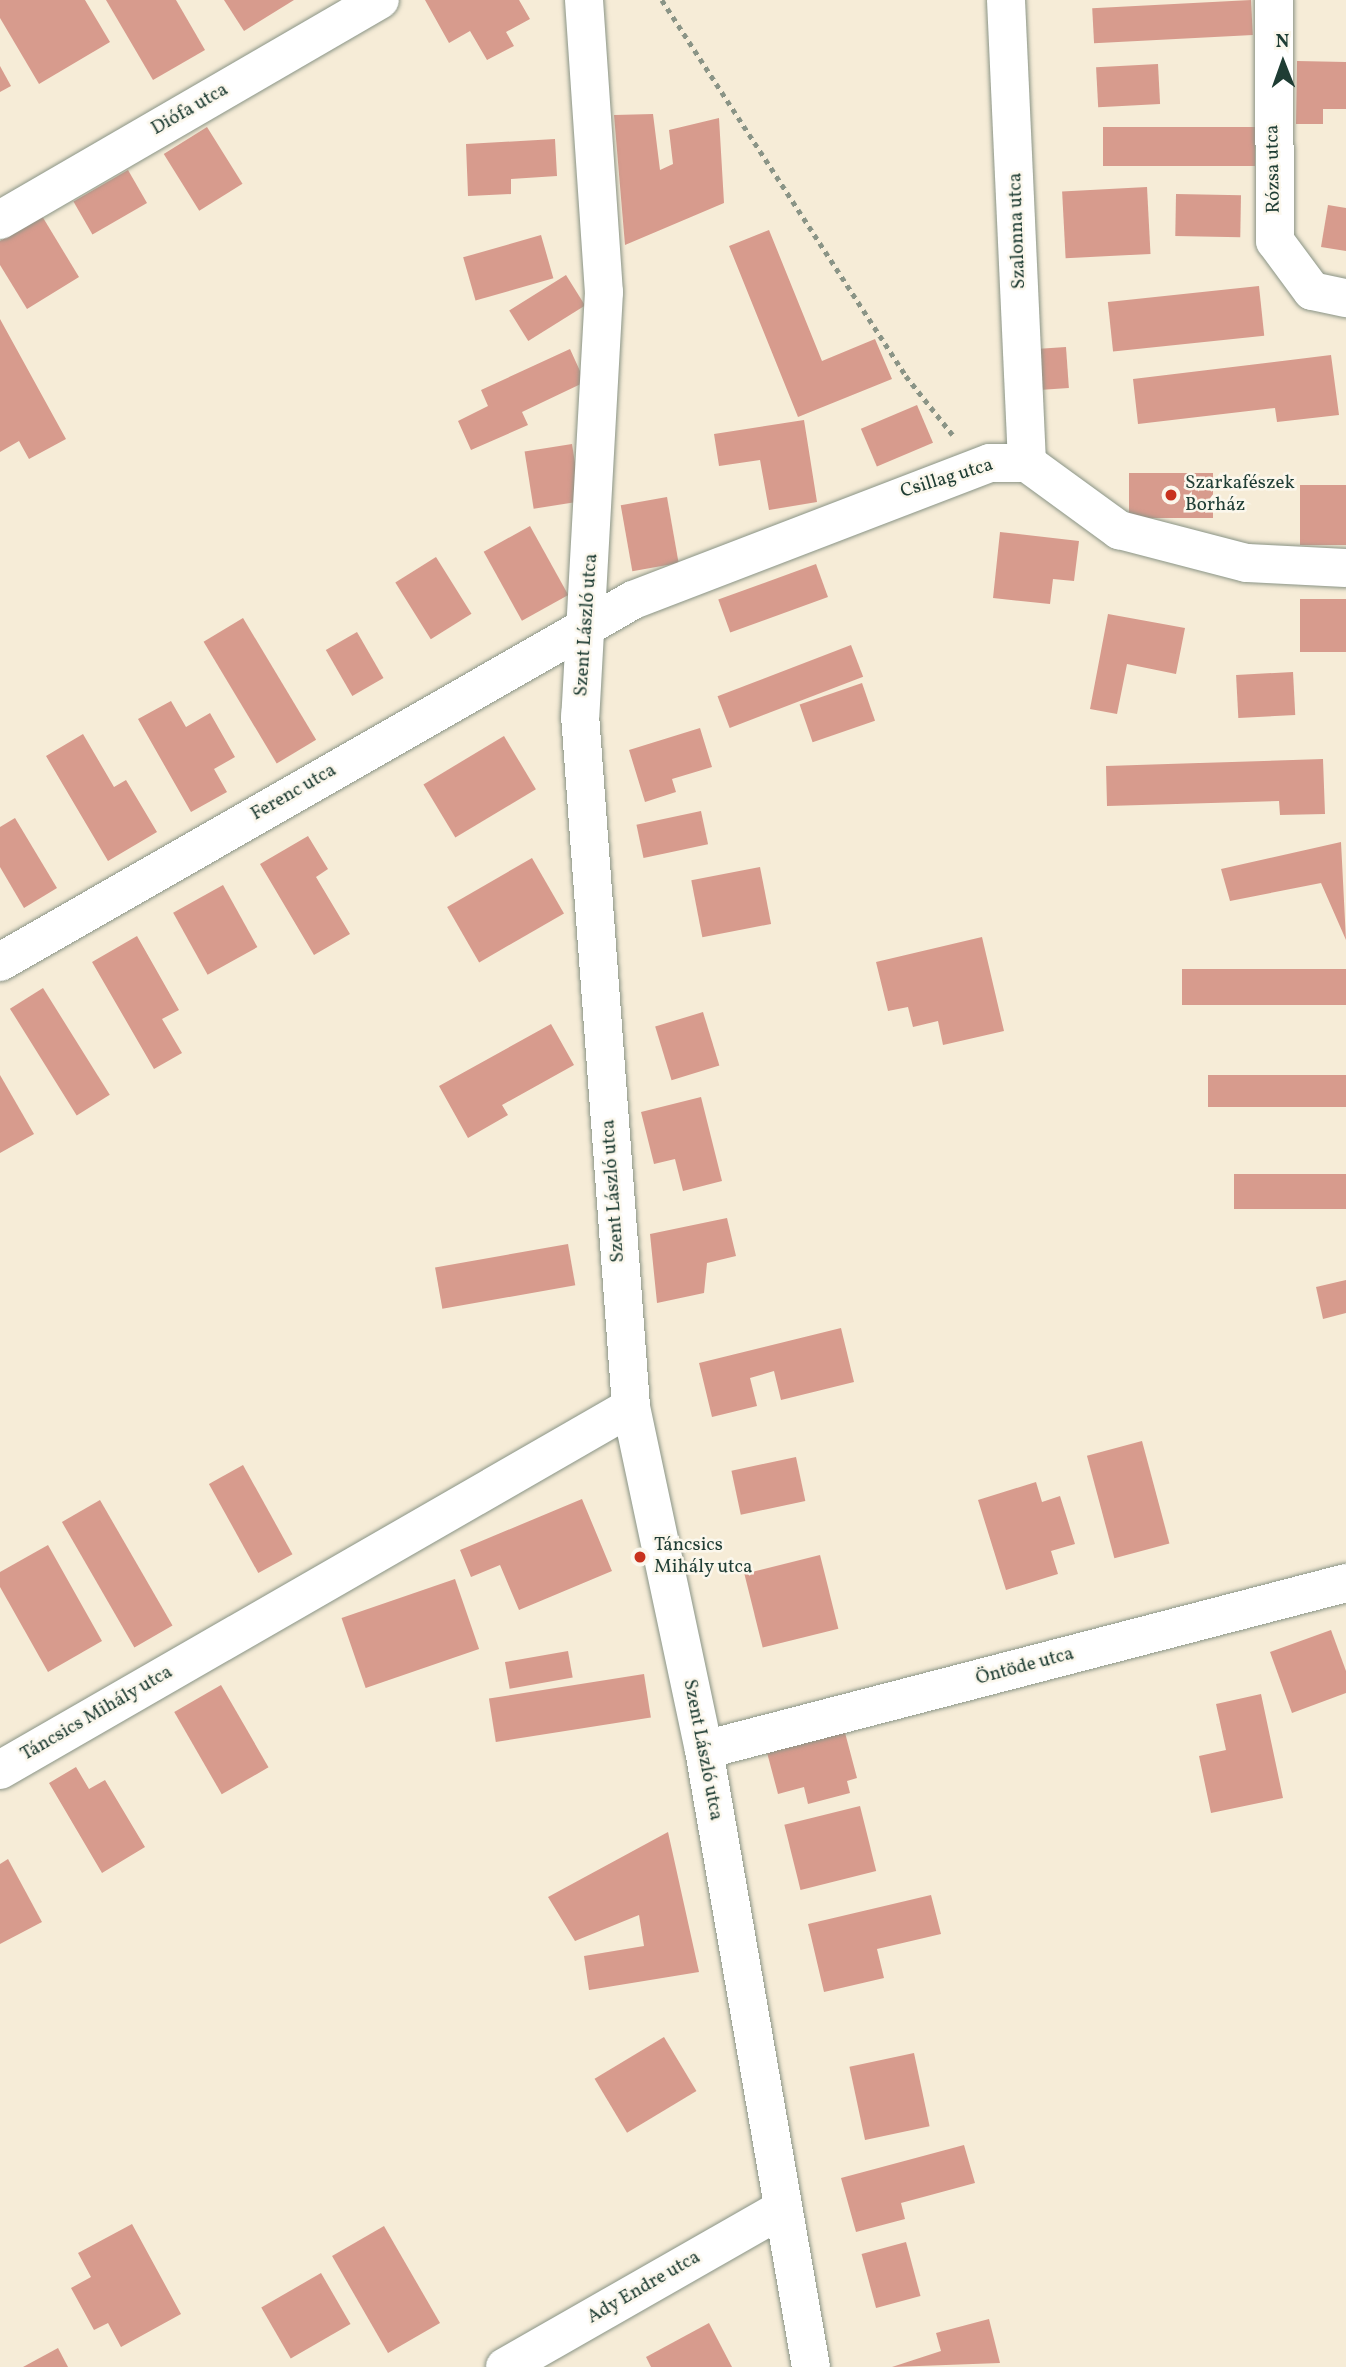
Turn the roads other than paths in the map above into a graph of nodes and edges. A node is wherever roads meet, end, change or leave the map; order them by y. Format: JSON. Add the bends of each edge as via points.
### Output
{"nodes":[{"id":1,"x":380,"y":0,"type":"edge"},
{"id":2,"x":584,"y":0,"type":"edge"},
{"id":3,"x":1006,"y":0,"type":"edge"},
{"id":4,"x":1274,"y":0,"type":"edge"},
{"id":5,"x":0,"y":220,"type":"edge"},
{"id":6,"x":1346,"y":298,"type":"edge"},
{"id":7,"x":1009,"y":463,"type":"junction"},
{"id":8,"x":1346,"y":568,"type":"edge"},
{"id":9,"x":589,"y":624,"type":"junction"},
{"id":10,"x":0,"y":962,"type":"edge"},
{"id":11,"x":631,"y":1407,"type":"junction"},
{"id":12,"x":1346,"y":1583,"type":"edge"},
{"id":13,"x":704,"y":1750,"type":"junction"},
{"id":14,"x":0,"y":1770,"type":"edge"},
{"id":15,"x":782,"y":2209,"type":"junction"},
{"id":16,"x":505,"y":2367,"type":"edge"},
{"id":17,"x":811,"y":2367,"type":"edge"}],
"edges":[{"from":1,"to":5,"type":"street","name":"Diófa utca"},
{"from":2,"to":9,"type":"street","name":"Szent László utca","via":[[604,292]]},
{"from":3,"to":7,"type":"street","name":"Szalonna utca"},
{"from":4,"to":6,"type":"street","name":"Rózsa utca","via":[[1275,241],[1312,291]]},
{"from":7,"to":8,"type":"street","via":[[1119,530],[1247,563]]},
{"from":7,"to":9,"type":"street","name":"Csillag utca","via":[[632,600]]},
{"from":9,"to":10,"type":"street","name":"Ferenc utca"},
{"from":9,"to":11,"type":"street","name":"Szent László utca","via":[[580,715]]},
{"from":11,"to":13,"type":"street","name":"Szent László utca"},
{"from":11,"to":14,"type":"street","name":"Táncsics Mihály utca"},
{"from":12,"to":13,"type":"street","name":"Öntöde utca"},
{"from":13,"to":15,"type":"street","name":"Szent László utca"},
{"from":15,"to":16,"type":"street","name":"Ady Endre utca"},
{"from":15,"to":17,"type":"street","name":"Szent László utca"}]}
